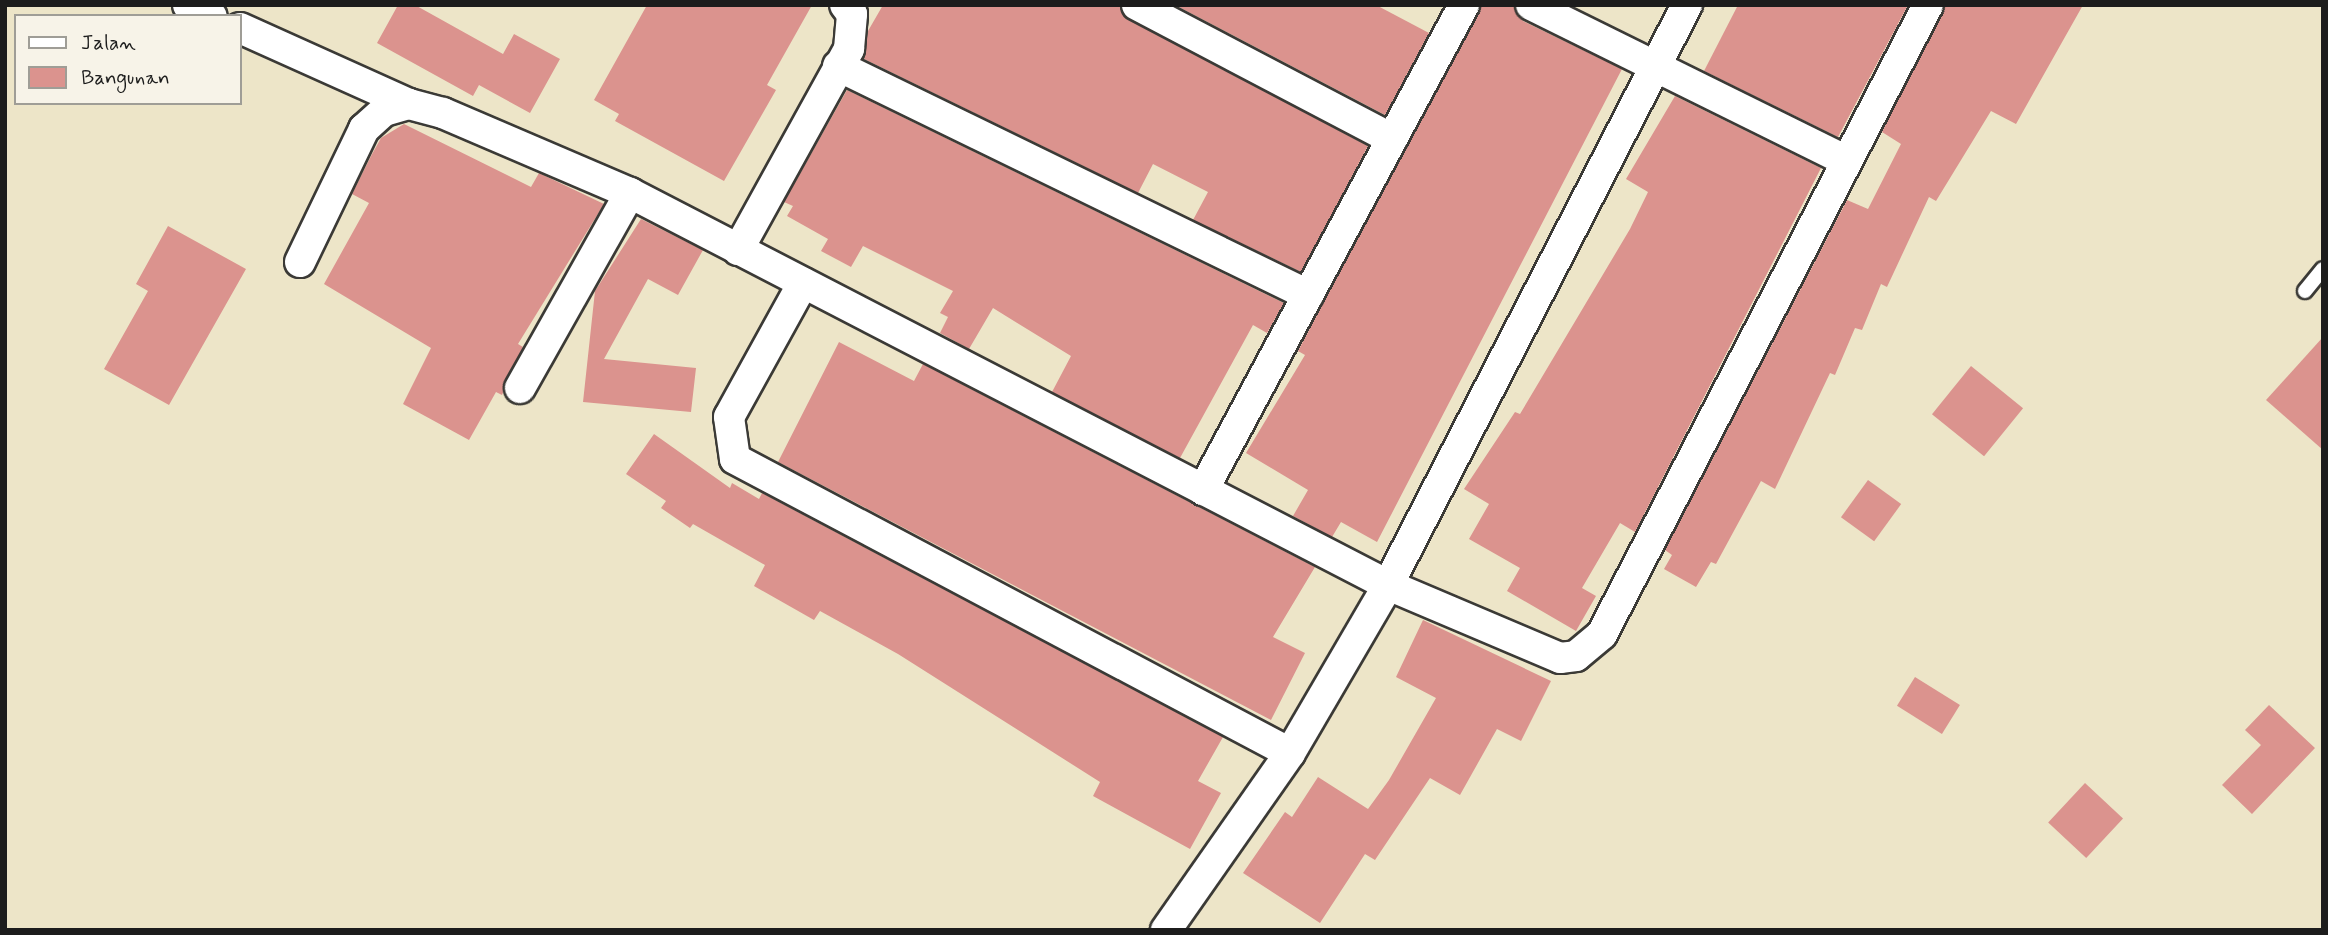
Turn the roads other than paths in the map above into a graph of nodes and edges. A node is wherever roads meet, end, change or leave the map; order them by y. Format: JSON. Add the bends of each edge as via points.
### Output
{"nodes":[{"id":1,"x":188,"y":5,"type":"edge"},
{"id":2,"x":1137,"y":5,"type":"edge"},
{"id":3,"x":1464,"y":5,"type":"edge"},
{"id":4,"x":1531,"y":5,"type":"edge"},
{"id":5,"x":1687,"y":5,"type":"edge"},
{"id":6,"x":1928,"y":5,"type":"edge"},
{"id":7,"x":852,"y":8,"type":"edge"},
{"id":8,"x":208,"y":14,"type":"edge"},
{"id":9,"x":242,"y":29,"type":"edge"},
{"id":10,"x":1655,"y":63,"type":"junction"},
{"id":11,"x":838,"y":66,"type":"junction"},
{"id":12,"x":409,"y":104,"type":"junction"},
{"id":13,"x":1392,"y":139,"type":"junction"},
{"id":14,"x":1844,"y":160,"type":"junction"},
{"id":15,"x":630,"y":193,"type":"junction"},
{"id":16,"x":738,"y":250,"type":"junction"},
{"id":17,"x":300,"y":262,"type":"dead end"},
{"id":18,"x":2323,"y":269,"type":"edge"},
{"id":19,"x":803,"y":282,"type":"junction"},
{"id":20,"x":2305,"y":291,"type":"dead end"},
{"id":21,"x":1308,"y":295,"type":"junction"},
{"id":22,"x":520,"y":388,"type":"dead end"},
{"id":23,"x":1203,"y":490,"type":"junction"},
{"id":24,"x":1388,"y":585,"type":"junction"},
{"id":25,"x":1290,"y":753,"type":"junction"},
{"id":26,"x":1166,"y":930,"type":"edge"}],
"edges":[{"from":1,"to":8,"type":"street"},
{"from":2,"to":13,"type":"street"},
{"from":3,"to":13,"type":"street"},
{"from":4,"to":10,"type":"street"},
{"from":5,"to":10,"type":"street"},
{"from":6,"to":14,"type":"street"},
{"from":7,"to":11,"type":"street","via":[[853,37]]},
{"from":9,"to":12,"type":"street"},
{"from":10,"to":14,"type":"street"},
{"from":10,"to":24,"type":"street"},
{"from":11,"to":16,"type":"street"},
{"from":11,"to":21,"type":"street"},
{"from":12,"to":15,"type":"street","via":[[443,113]]},
{"from":12,"to":17,"type":"street","via":[[384,111],[364,129]]},
{"from":13,"to":21,"type":"street"},
{"from":14,"to":24,"type":"street","via":[[1592,646],[1560,659]]},
{"from":15,"to":16,"type":"street"},
{"from":15,"to":22,"type":"street"},
{"from":16,"to":19,"type":"street"},
{"from":18,"to":20,"type":"lane"},
{"from":19,"to":23,"type":"street"},
{"from":19,"to":25,"type":"street","via":[[729,417],[734,459]]},
{"from":21,"to":23,"type":"street"},
{"from":23,"to":24,"type":"street"},
{"from":24,"to":25,"type":"street"},
{"from":25,"to":26,"type":"street"}]}
